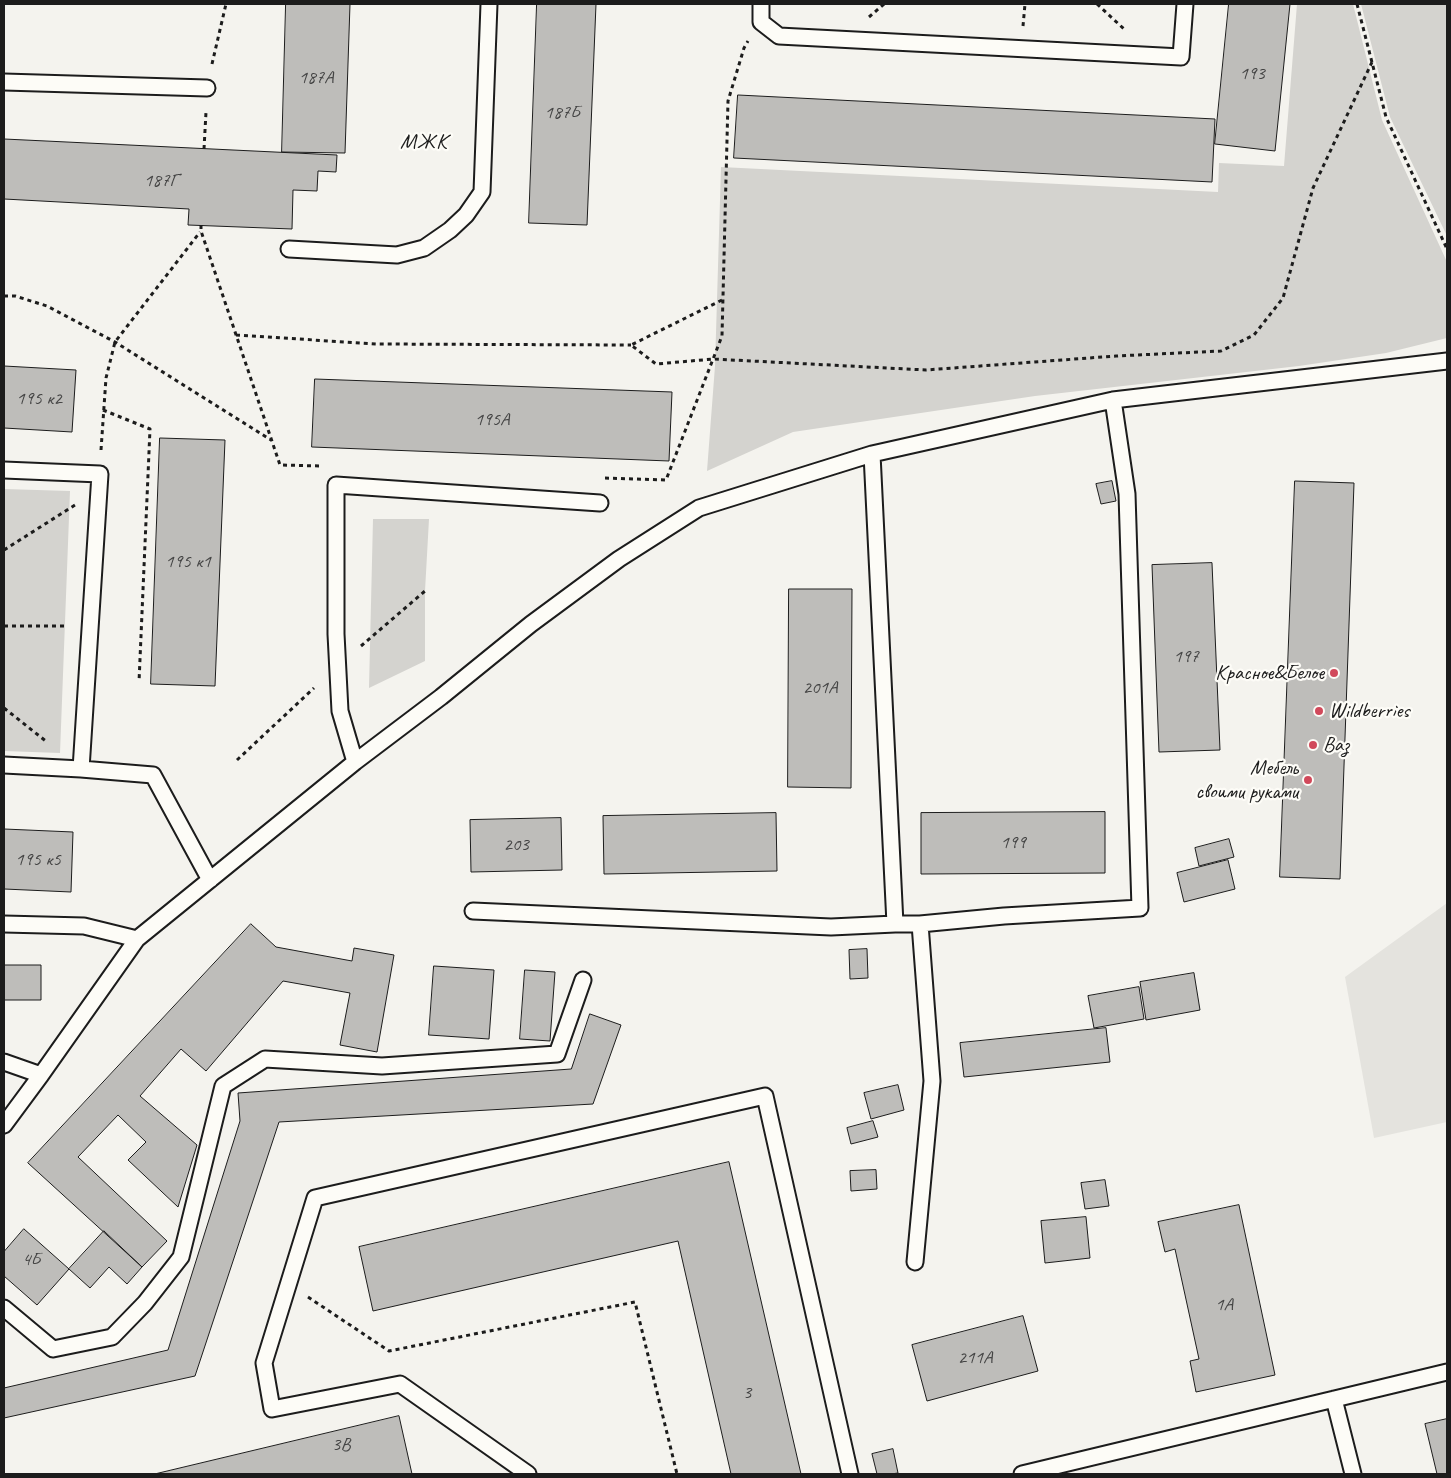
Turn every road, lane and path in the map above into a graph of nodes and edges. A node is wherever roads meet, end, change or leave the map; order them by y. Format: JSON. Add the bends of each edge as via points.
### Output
{"nodes":[{"id":1,"x":226,"y":4,"type":"edge"},
{"id":2,"x":489,"y":4,"type":"edge"},
{"id":3,"x":762,"y":4,"type":"edge"},
{"id":4,"x":1185,"y":4,"type":"edge"},
{"id":5,"x":1357,"y":4,"type":"edge"},
{"id":6,"x":761,"y":22,"type":"junction"},
{"id":7,"x":1372,"y":62,"type":"junction"},
{"id":8,"x":4,"y":82,"type":"edge"},
{"id":9,"x":207,"y":88,"type":"junction"},
{"id":10,"x":204,"y":149,"type":"dead end"},
{"id":11,"x":201,"y":225,"type":"dead end"},
{"id":12,"x":201,"y":231,"type":"junction"},
{"id":13,"x":289,"y":249,"type":"dead end"},
{"id":14,"x":1447,"y":249,"type":"edge"},
{"id":15,"x":4,"y":296,"type":"edge"},
{"id":16,"x":722,"y":300,"type":"junction"},
{"id":17,"x":236,"y":336,"type":"junction"},
{"id":18,"x":115,"y":342,"type":"junction"},
{"id":19,"x":631,"y":345,"type":"junction"},
{"id":20,"x":713,"y":359,"type":"junction"},
{"id":21,"x":1447,"y":361,"type":"edge"},
{"id":22,"x":1113,"y":400,"type":"junction"},
{"id":23,"x":104,"y":410,"type":"junction"},
{"id":24,"x":272,"y":440,"type":"junction"},
{"id":25,"x":872,"y":454,"type":"junction"},
{"id":26,"x":328,"y":467,"type":"dead end"},
{"id":27,"x":4,"y":470,"type":"edge"},
{"id":28,"x":100,"y":474,"type":"junction"},
{"id":29,"x":599,"y":477,"type":"dead end"},
{"id":30,"x":98,"y":490,"type":"junction"},
{"id":31,"x":600,"y":503,"type":"dead end"},
{"id":32,"x":4,"y":550,"type":"edge"},
{"id":33,"x":4,"y":626,"type":"edge"},
{"id":34,"x":90,"y":626,"type":"junction"},
{"id":35,"x":139,"y":682,"type":"dead end"},
{"id":36,"x":4,"y":708,"type":"edge"},
{"id":37,"x":50,"y":744,"type":"dead end"},
{"id":38,"x":355,"y":762,"type":"junction"},
{"id":39,"x":4,"y":765,"type":"edge"},
{"id":40,"x":81,"y":768,"type":"junction"},
{"id":41,"x":210,"y":880,"type":"junction"},
{"id":42,"x":473,"y":911,"type":"dead end"},
{"id":43,"x":4,"y":924,"type":"edge"},
{"id":44,"x":895,"y":924,"type":"junction"},
{"id":45,"x":920,"y":924,"type":"junction"},
{"id":46,"x":137,"y":939,"type":"junction"},
{"id":47,"x":583,"y":980,"type":"dead end"},
{"id":48,"x":4,"y":1062,"type":"edge"},
{"id":49,"x":41,"y":1075,"type":"junction"},
{"id":50,"x":4,"y":1125,"type":"edge"},
{"id":51,"x":915,"y":1262,"type":"dead end"},
{"id":52,"x":288,"y":1285,"type":"junction"},
{"id":53,"x":4,"y":1308,"type":"edge"},
{"id":54,"x":1447,"y":1372,"type":"edge"},
{"id":55,"x":1334,"y":1400,"type":"junction"},
{"id":56,"x":528,"y":1474,"type":"edge"},
{"id":57,"x":677,"y":1474,"type":"edge"},
{"id":58,"x":850,"y":1474,"type":"edge"},
{"id":59,"x":1022,"y":1474,"type":"edge"},
{"id":60,"x":1353,"y":1474,"type":"edge"}],
"edges":[{"from":1,"to":9,"type":"path"},
{"from":2,"to":13,"type":"lane","via":[[482,192],[466,214],[424,248],[397,255]]},
{"from":3,"to":6,"type":"lane"},
{"from":4,"to":6,"type":"lane","via":[[1181,57],[779,36]]},
{"from":5,"to":7,"type":"path"},
{"from":6,"to":16,"type":"path","via":[[744,48],[728,101]]},
{"from":7,"to":14,"type":"path","via":[[1386,117]]},
{"from":7,"to":20,"type":"path","via":[[1313,188],[1284,298],[1254,335],[1221,351],[926,370]]},
{"from":8,"to":9,"type":"lane"},
{"from":9,"to":10,"type":"path"},
{"from":11,"to":12,"type":"path"},
{"from":12,"to":17,"type":"path"},
{"from":12,"to":18,"type":"path"},
{"from":15,"to":18,"type":"path","via":[[47,306]]},
{"from":16,"to":19,"type":"path"},
{"from":16,"to":20,"type":"path","via":[[722,336]]},
{"from":17,"to":19,"type":"path","via":[[376,344]]},
{"from":17,"to":24,"type":"path"},
{"from":18,"to":23,"type":"path","via":[[106,378]]},
{"from":18,"to":24,"type":"path"},
{"from":19,"to":20,"type":"path","via":[[656,364]]},
{"from":20,"to":29,"type":"path","via":[[666,480]]},
{"from":21,"to":22,"type":"lane"},
{"from":22,"to":25,"type":"lane"},
{"from":22,"to":45,"type":"lane","via":[[1127,494],[1140,908]]},
{"from":23,"to":28,"type":"path"},
{"from":23,"to":35,"type":"path","via":[[150,429]]},
{"from":24,"to":26,"type":"path","via":[[280,465]]},
{"from":25,"to":38,"type":"lane","via":[[699,508],[611,565],[531,624]]},
{"from":25,"to":44,"type":"lane"},
{"from":27,"to":28,"type":"lane"},
{"from":28,"to":30,"type":"lane"},
{"from":30,"to":32,"type":"path"},
{"from":30,"to":34,"type":"lane"},
{"from":31,"to":38,"type":"lane","via":[[336,484],[336,634],[340,710]]},
{"from":33,"to":34,"type":"path"},
{"from":34,"to":40,"type":"lane"},
{"from":36,"to":37,"type":"path"},
{"from":38,"to":41,"type":"lane"},
{"from":39,"to":40,"type":"lane"},
{"from":40,"to":41,"type":"lane","via":[[153,775]]},
{"from":41,"to":46,"type":"lane"},
{"from":42,"to":44,"type":"lane","via":[[831,926]]},
{"from":43,"to":46,"type":"lane","via":[[84,926]]},
{"from":44,"to":45,"type":"lane"},
{"from":45,"to":51,"type":"lane","via":[[932,1081]]},
{"from":46,"to":49,"type":"lane"},
{"from":47,"to":53,"type":"lane","via":[[557,1054],[382,1066],[265,1059],[223,1086],[181,1257],[145,1303],[112,1337],[52,1349]]},
{"from":48,"to":49,"type":"lane"},
{"from":49,"to":50,"type":"lane"},
{"from":52,"to":56,"type":"lane","via":[[264,1363],[272,1408],[400,1384]]},
{"from":52,"to":57,"type":"path","via":[[389,1351],[635,1302]]},
{"from":52,"to":58,"type":"lane","via":[[315,1198],[765,1096]]},
{"from":54,"to":55,"type":"lane"},
{"from":55,"to":59,"type":"lane"},
{"from":55,"to":60,"type":"lane"}]}
